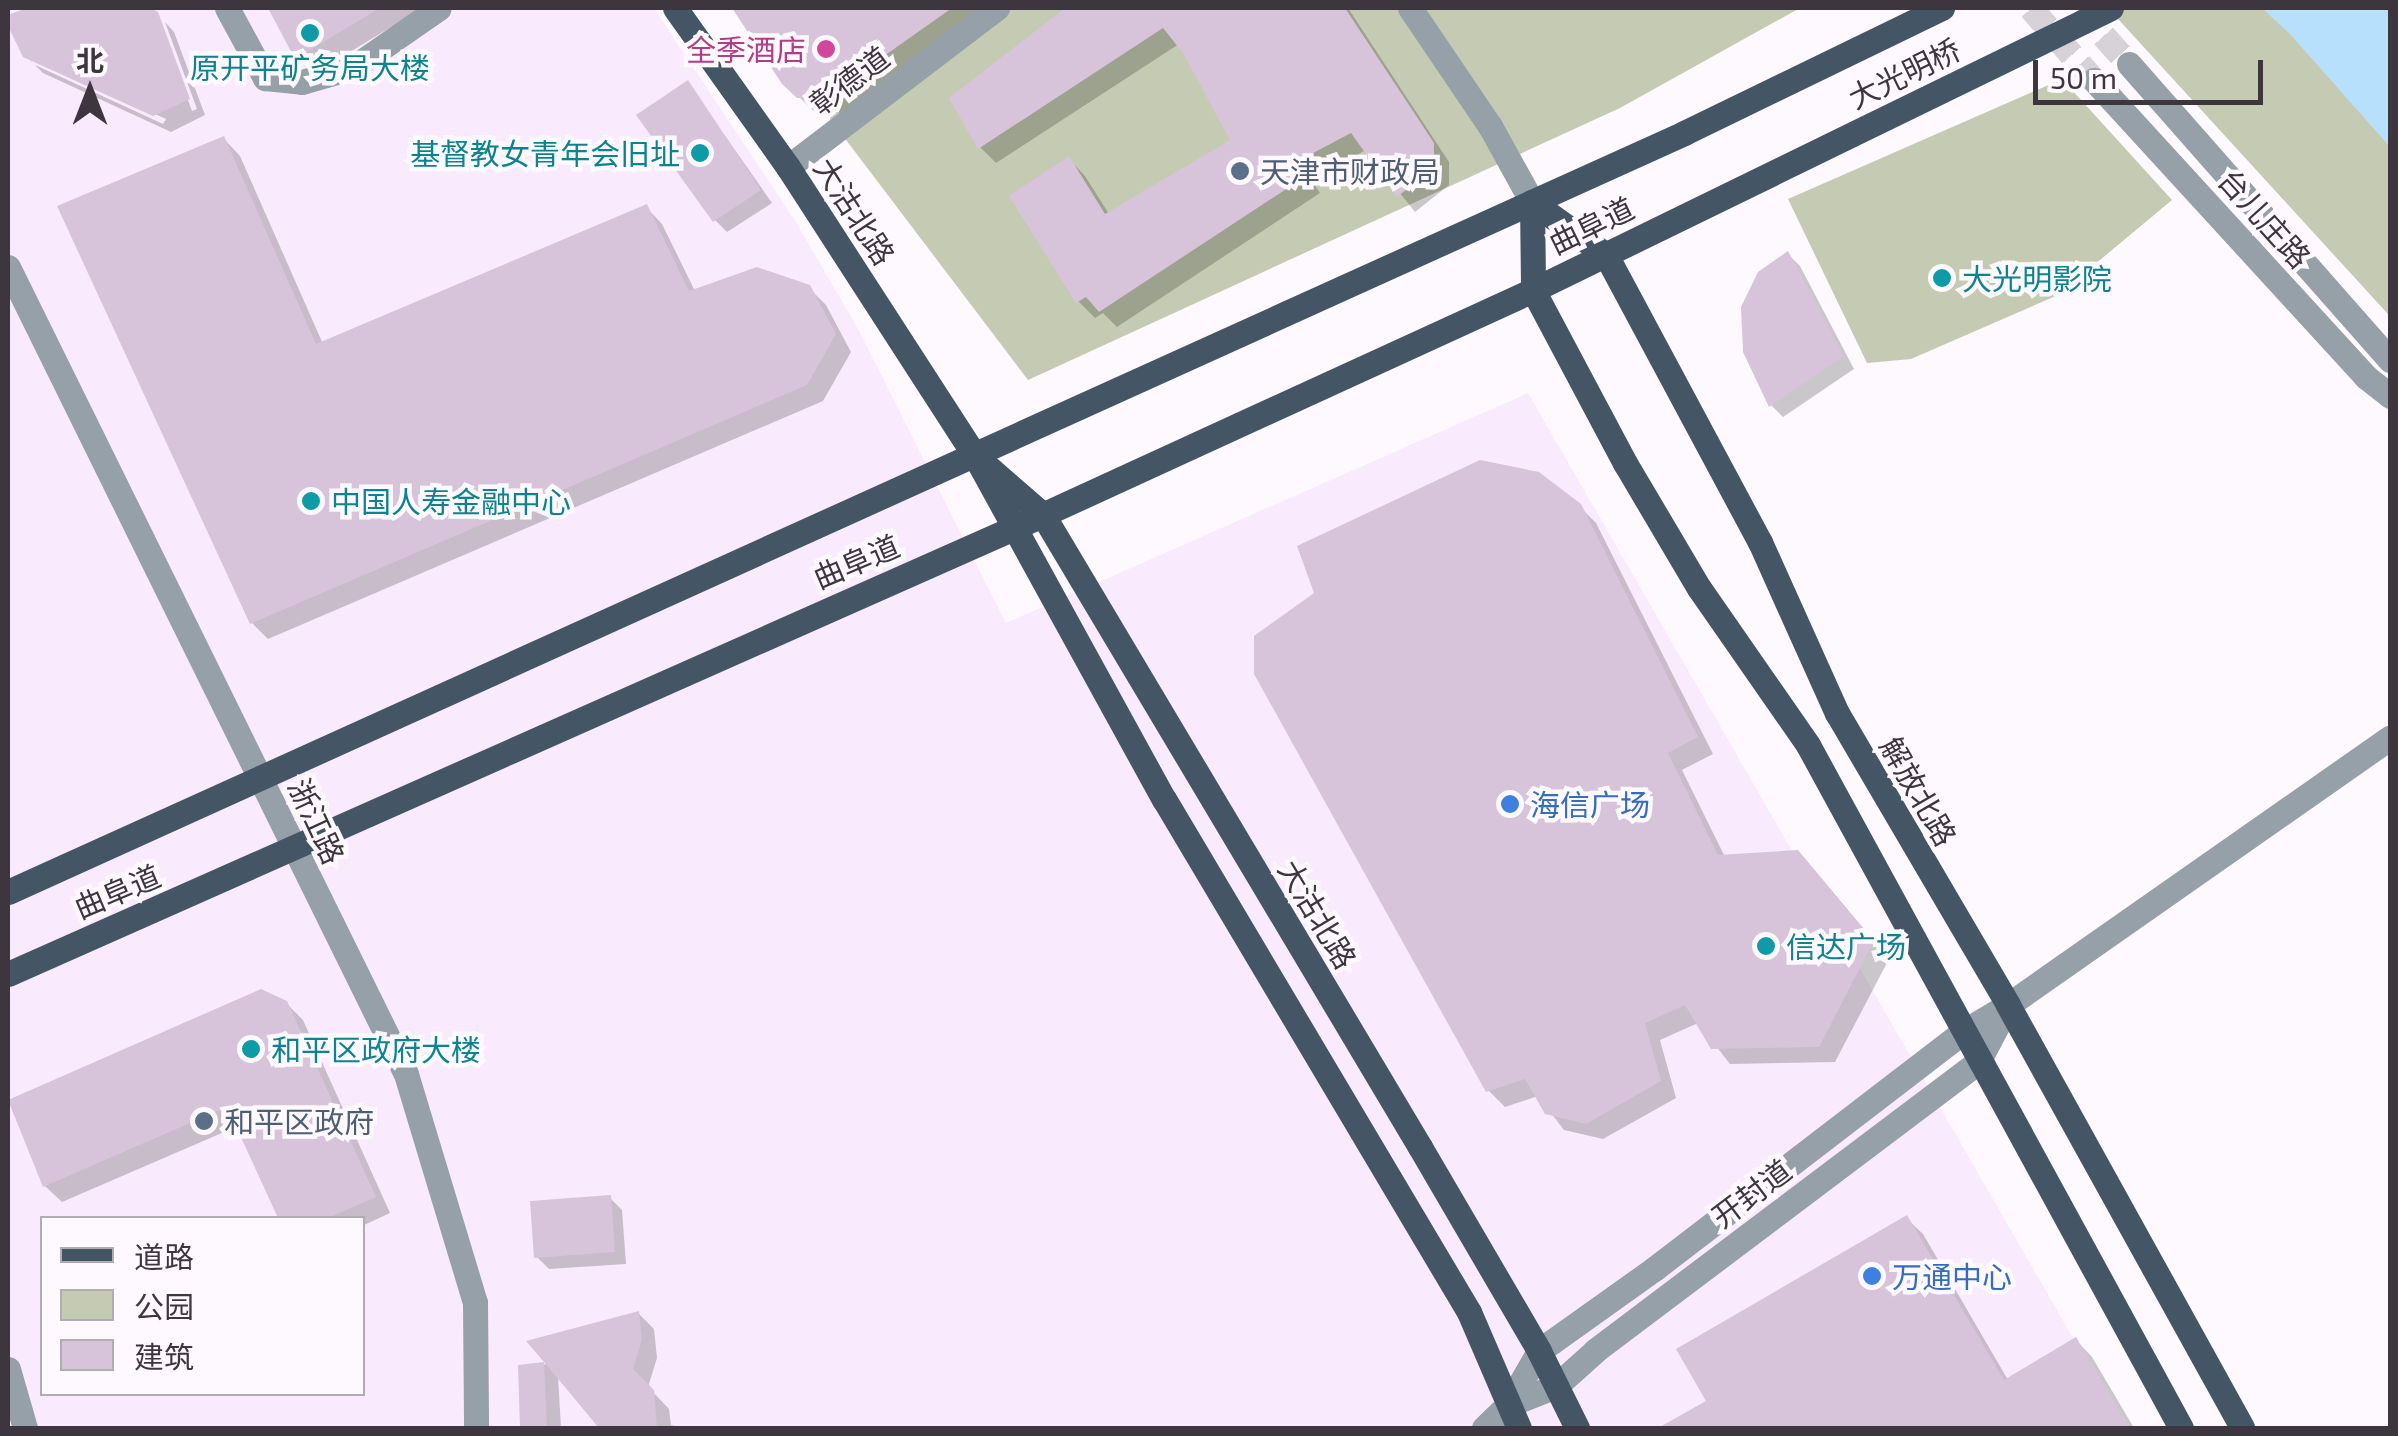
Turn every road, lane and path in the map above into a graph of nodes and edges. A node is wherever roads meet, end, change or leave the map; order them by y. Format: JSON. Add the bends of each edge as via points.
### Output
{"nodes":[{"id":1,"x":227,"y":8,"type":"edge"},
{"id":2,"x":438,"y":8,"type":"edge"},
{"id":3,"x":675,"y":8,"type":"edge"},
{"id":4,"x":997,"y":8,"type":"edge"},
{"id":5,"x":1410,"y":8,"type":"edge"},
{"id":6,"x":1942,"y":8,"type":"edge"},
{"id":7,"x":2111,"y":8,"type":"edge"},
{"id":8,"x":2129,"y":64,"type":"tunnel mouth"},
{"id":9,"x":2094,"y":80,"type":"tunnel mouth"},
{"id":10,"x":1684,"y":133,"type":"joint"},
{"id":11,"x":788,"y":168,"type":"junction"},
{"id":12,"x":1725,"y":195,"type":"joint"},
{"id":13,"x":1532,"y":202,"type":"junction"},
{"id":14,"x":1606,"y":255,"type":"junction"},
{"id":15,"x":8,"y":267,"type":"edge"},
{"id":16,"x":1533,"y":290,"type":"junction"},
{"id":17,"x":2390,"y":360,"type":"edge"},
{"id":18,"x":2390,"y":396,"type":"edge"},
{"id":19,"x":974,"y":454,"type":"junction"},
{"id":20,"x":1042,"y":515,"type":"junction"},
{"id":21,"x":1016,"y":527,"type":"junction"},
{"id":22,"x":2390,"y":738,"type":"edge"},
{"id":23,"x":261,"y":777,"type":"junction"},
{"id":24,"x":293,"y":850,"type":"junction"},
{"id":25,"x":8,"y":892,"type":"edge"},
{"id":26,"x":8,"y":974,"type":"edge"},
{"id":27,"x":2008,"y":1005,"type":"junction"},
{"id":28,"x":1963,"y":1032,"type":"junction"},
{"id":29,"x":1978,"y":1062,"type":"junction"},
{"id":30,"x":1539,"y":1351,"type":"junction"},
{"id":31,"x":8,"y":1369,"type":"edge"},
{"id":32,"x":1556,"y":1386,"type":"junction"},
{"id":33,"x":1508,"y":1404,"type":"junction"},
{"id":34,"x":26,"y":1428,"type":"edge"},
{"id":35,"x":476,"y":1428,"type":"edge"},
{"id":36,"x":1484,"y":1428,"type":"edge"},
{"id":37,"x":1519,"y":1428,"type":"edge"},
{"id":38,"x":1578,"y":1428,"type":"edge"},
{"id":39,"x":2181,"y":1428,"type":"edge"},
{"id":40,"x":2242,"y":1428,"type":"edge"}],
"edges":[{"from":1,"to":2,"type":"street","via":[[265,78],[302,82],[354,68]]},
{"from":3,"to":11,"type":"main road","name":"大沽北路"},
{"from":4,"to":11,"type":"street","name":"彰德道"},
{"from":5,"to":13,"type":"street","name":"解放北路"},
{"from":6,"to":10,"type":"main road","name":"大光明桥"},
{"from":7,"to":12,"type":"main road","name":"大光明桥"},
{"from":8,"to":17,"type":"street","name":"台儿庄路"},
{"from":9,"to":18,"type":"street","name":"台儿庄路"},
{"from":10,"to":13,"type":"main road","name":"曲阜道"},
{"from":11,"to":19,"type":"main road","name":"大沽北路"},
{"from":12,"to":14,"type":"main road","name":"曲阜道"},
{"from":13,"to":14,"type":"main road","name":"解放北路"},
{"from":13,"to":16,"type":"main road","name":"解放北路"},
{"from":13,"to":19,"type":"main road","name":"曲阜道"},
{"from":14,"to":16,"type":"main road","name":"曲阜道"},
{"from":14,"to":27,"type":"main road","name":"解放北路","via":[[1760,542],[1837,712]]},
{"from":15,"to":23,"type":"street","name":"浙江路"},
{"from":16,"to":20,"type":"main road","name":"曲阜道"},
{"from":16,"to":28,"type":"main road","name":"解放北路","via":[[1699,588],[1808,745]]},
{"from":19,"to":20,"type":"main road","name":"大沽北路"},
{"from":19,"to":21,"type":"main road","name":"大沽北路"},
{"from":19,"to":23,"type":"main road","name":"曲阜道"},
{"from":20,"to":21,"type":"main road","name":"曲阜道"},
{"from":20,"to":30,"type":"main road","name":"大沽北路"},
{"from":21,"to":24,"type":"main road","name":"曲阜道"},
{"from":21,"to":33,"type":"main road","name":"大沽北路","via":[[1164,799],[1469,1312]]},
{"from":22,"to":27,"type":"street","name":"开封道"},
{"from":23,"to":24,"type":"street","name":"浙江路"},
{"from":23,"to":25,"type":"main road","name":"曲阜道"},
{"from":24,"to":26,"type":"main road","name":"曲阜道"},
{"from":24,"to":35,"type":"street","name":"浙江路","via":[[406,1074],[475,1303]]},
{"from":27,"to":28,"type":"street","name":"开封道"},
{"from":27,"to":29,"type":"street","name":"开封道"},
{"from":27,"to":40,"type":"main road","name":"解放北路"},
{"from":28,"to":29,"type":"main road","name":"解放北路"},
{"from":28,"to":30,"type":"street","name":"开封道"},
{"from":29,"to":32,"type":"street","name":"开封道"},
{"from":29,"to":39,"type":"main road","name":"解放北路"},
{"from":30,"to":32,"type":"main road","name":"大沽北路"},
{"from":30,"to":33,"type":"street","name":"开封道"},
{"from":31,"to":34,"type":"street"},
{"from":32,"to":33,"type":"street","name":"开封道"},
{"from":32,"to":38,"type":"main road","name":"大沽北路"},
{"from":33,"to":36,"type":"street","name":"开封道"},
{"from":33,"to":37,"type":"main road","name":"大沽北路"}]}
